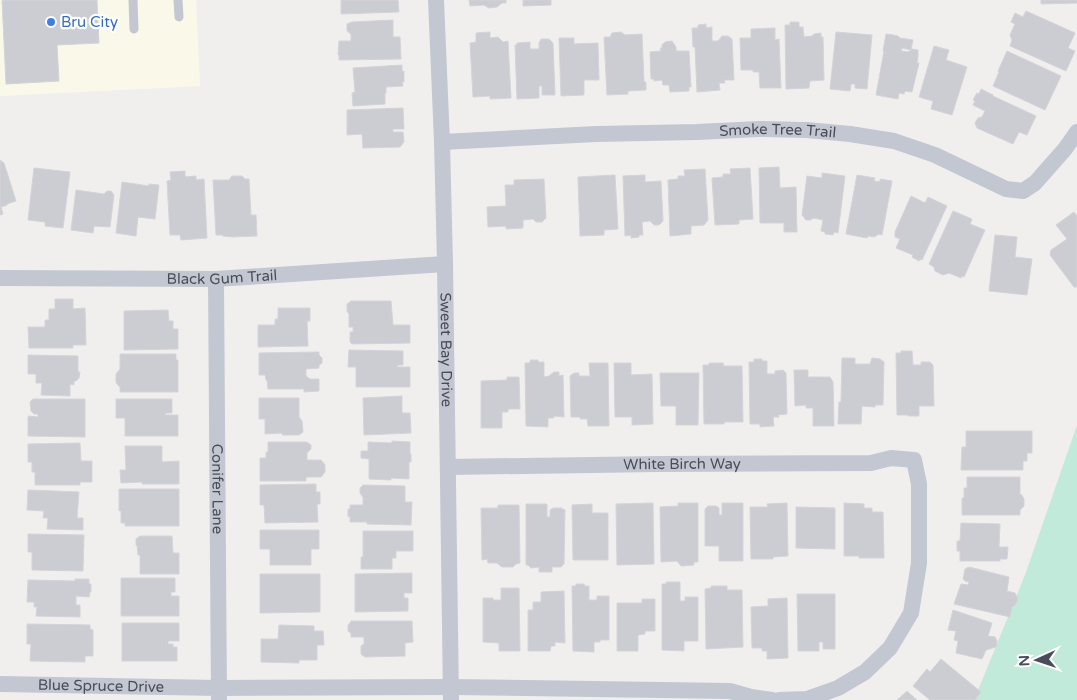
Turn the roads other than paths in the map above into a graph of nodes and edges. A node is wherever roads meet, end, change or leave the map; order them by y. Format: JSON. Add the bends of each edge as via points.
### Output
{"nodes":[{"id":1,"x":133,"y":0,"type":"edge"},
{"id":2,"x":178,"y":0,"type":"edge"},
{"id":3,"x":436,"y":0,"type":"edge"},
{"id":4,"x":179,"y":17,"type":"dead end"},
{"id":5,"x":134,"y":29,"type":"dead end"},
{"id":6,"x":1077,"y":132,"type":"edge"},
{"id":7,"x":442,"y":142,"type":"junction"},
{"id":8,"x":445,"y":264,"type":"junction"},
{"id":9,"x":0,"y":278,"type":"edge"},
{"id":10,"x":216,"y":279,"type":"junction"},
{"id":11,"x":448,"y":466,"type":"junction"},
{"id":12,"x":0,"y":684,"type":"edge"},
{"id":13,"x":218,"y":694,"type":"edge"},
{"id":14,"x":451,"y":694,"type":"edge"},
{"id":15,"x":772,"y":700,"type":"edge"},
{"id":16,"x":779,"y":700,"type":"edge"}],
"edges":[{"from":1,"to":5,"type":"lane"},
{"from":2,"to":4,"type":"lane"},
{"from":3,"to":7,"type":"street","name":"Sweet Bay Drive"},
{"from":6,"to":7,"type":"street","name":"Smoke Tree Trail","via":[[1035,183],[1023,191],[1006,189],[894,141],[807,130],[596,134]]},
{"from":7,"to":8,"type":"street","name":"Sweet Bay Drive"},
{"from":8,"to":10,"type":"street","name":"Black Gum Trail"},
{"from":8,"to":11,"type":"street","name":"Sweet Bay Drive"},
{"from":9,"to":10,"type":"street","name":"Black Gum Trail"},
{"from":10,"to":13,"type":"street","name":"Conifer Lane"},
{"from":11,"to":14,"type":"street","name":"Sweet Bay Drive"},
{"from":11,"to":16,"type":"street","name":"White Birch Way","via":[[914,460],[919,484],[919,563],[911,613],[890,648],[865,672],[838,688],[807,699]]},
{"from":12,"to":13,"type":"street","name":"Blue Spruce Drive"},
{"from":13,"to":14,"type":"street","name":"Blue Spruce Drive"},
{"from":14,"to":15,"type":"street","name":"Blue Spruce Drive","via":[[730,691]]}]}
